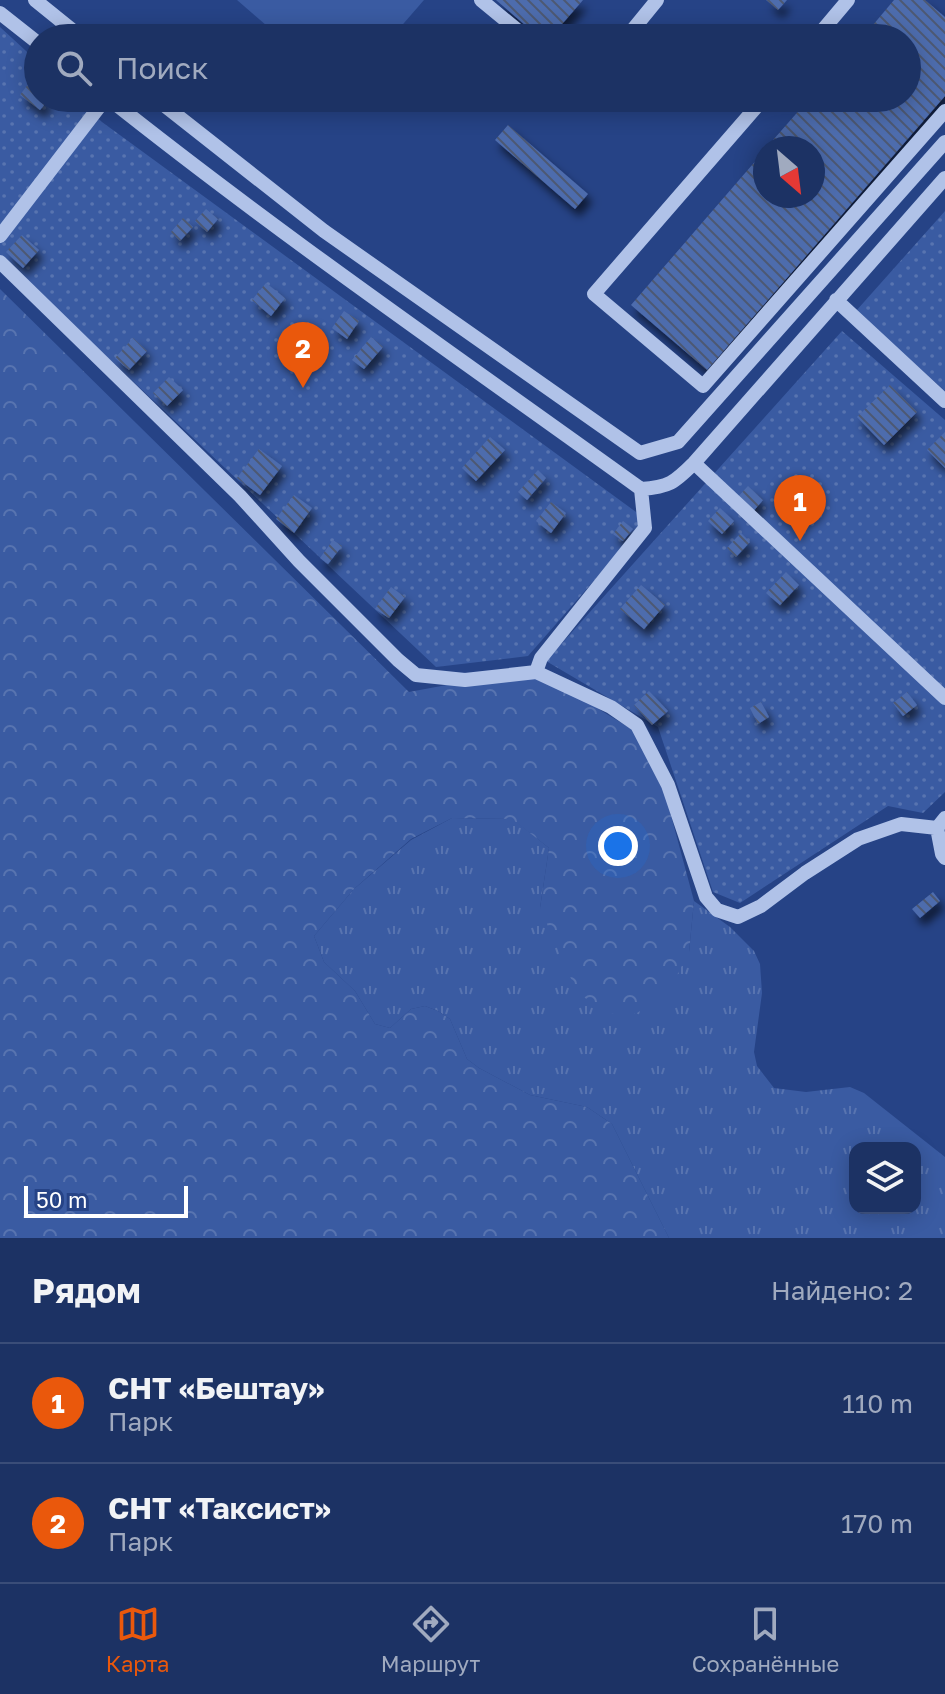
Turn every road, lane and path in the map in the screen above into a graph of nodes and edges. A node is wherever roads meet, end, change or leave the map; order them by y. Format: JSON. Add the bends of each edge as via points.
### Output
{"nodes":[{"id":1,"x":35,"y":0,"type":"edge"},
{"id":2,"x":481,"y":0,"type":"edge"},
{"id":3,"x":657,"y":0,"type":"edge"},
{"id":4,"x":848,"y":0,"type":"edge"},
{"id":5,"x":0,"y":13,"type":"edge"},
{"id":6,"x":65,"y":24,"type":"edge"},
{"id":7,"x":510,"y":24,"type":"edge"},
{"id":8,"x":637,"y":24,"type":"edge"},
{"id":9,"x":828,"y":24,"type":"edge"},
{"id":10,"x":24,"y":32,"type":"edge"},
{"id":11,"x":945,"y":111,"type":"edge"},
{"id":12,"x":96,"y":112,"type":"edge"},
{"id":13,"x":125,"y":112,"type":"edge"},
{"id":14,"x":173,"y":112,"type":"edge"},
{"id":15,"x":752,"y":112,"type":"edge"},
{"id":16,"x":945,"y":142,"type":"edge"},
{"id":17,"x":945,"y":178,"type":"edge"},
{"id":18,"x":0,"y":236,"type":"edge"},
{"id":19,"x":0,"y":262,"type":"edge"},
{"id":20,"x":836,"y":300,"type":"junction"},
{"id":21,"x":945,"y":401,"type":"edge"},
{"id":22,"x":694,"y":463,"type":"junction"},
{"id":23,"x":641,"y":489,"type":"junction"},
{"id":24,"x":536,"y":672,"type":"junction"},
{"id":25,"x":945,"y":698,"type":"edge"},
{"id":26,"x":941,"y":823,"type":"edge"},
{"id":27,"x":945,"y":858,"type":"edge"}],
"edges":[{"from":1,"to":6,"type":"street"},
{"from":2,"to":7,"type":"street"},
{"from":3,"to":8,"type":"street"},
{"from":4,"to":9,"type":"street"},
{"from":5,"to":10,"type":"street"},
{"from":11,"to":15,"type":"street","via":[[703,386],[594,294]]},
{"from":12,"to":18,"type":"street"},
{"from":13,"to":23,"type":"street"},
{"from":14,"to":16,"type":"street","via":[[324,231],[640,453],[678,442]]},
{"from":17,"to":20,"type":"street"},
{"from":19,"to":24,"type":"street","via":[[416,675],[465,680]]},
{"from":20,"to":21,"type":"street"},
{"from":20,"to":22,"type":"street"},
{"from":22,"to":23,"type":"street","via":[[676,481]]},
{"from":22,"to":25,"type":"street"},
{"from":23,"to":24,"type":"street","via":[[645,528],[541,658]]},
{"from":24,"to":26,"type":"street","via":[[637,725],[668,785],[706,897],[717,910],[738,917],[761,906],[858,839],[901,824]]},
{"from":26,"to":27,"type":"street"}]}
